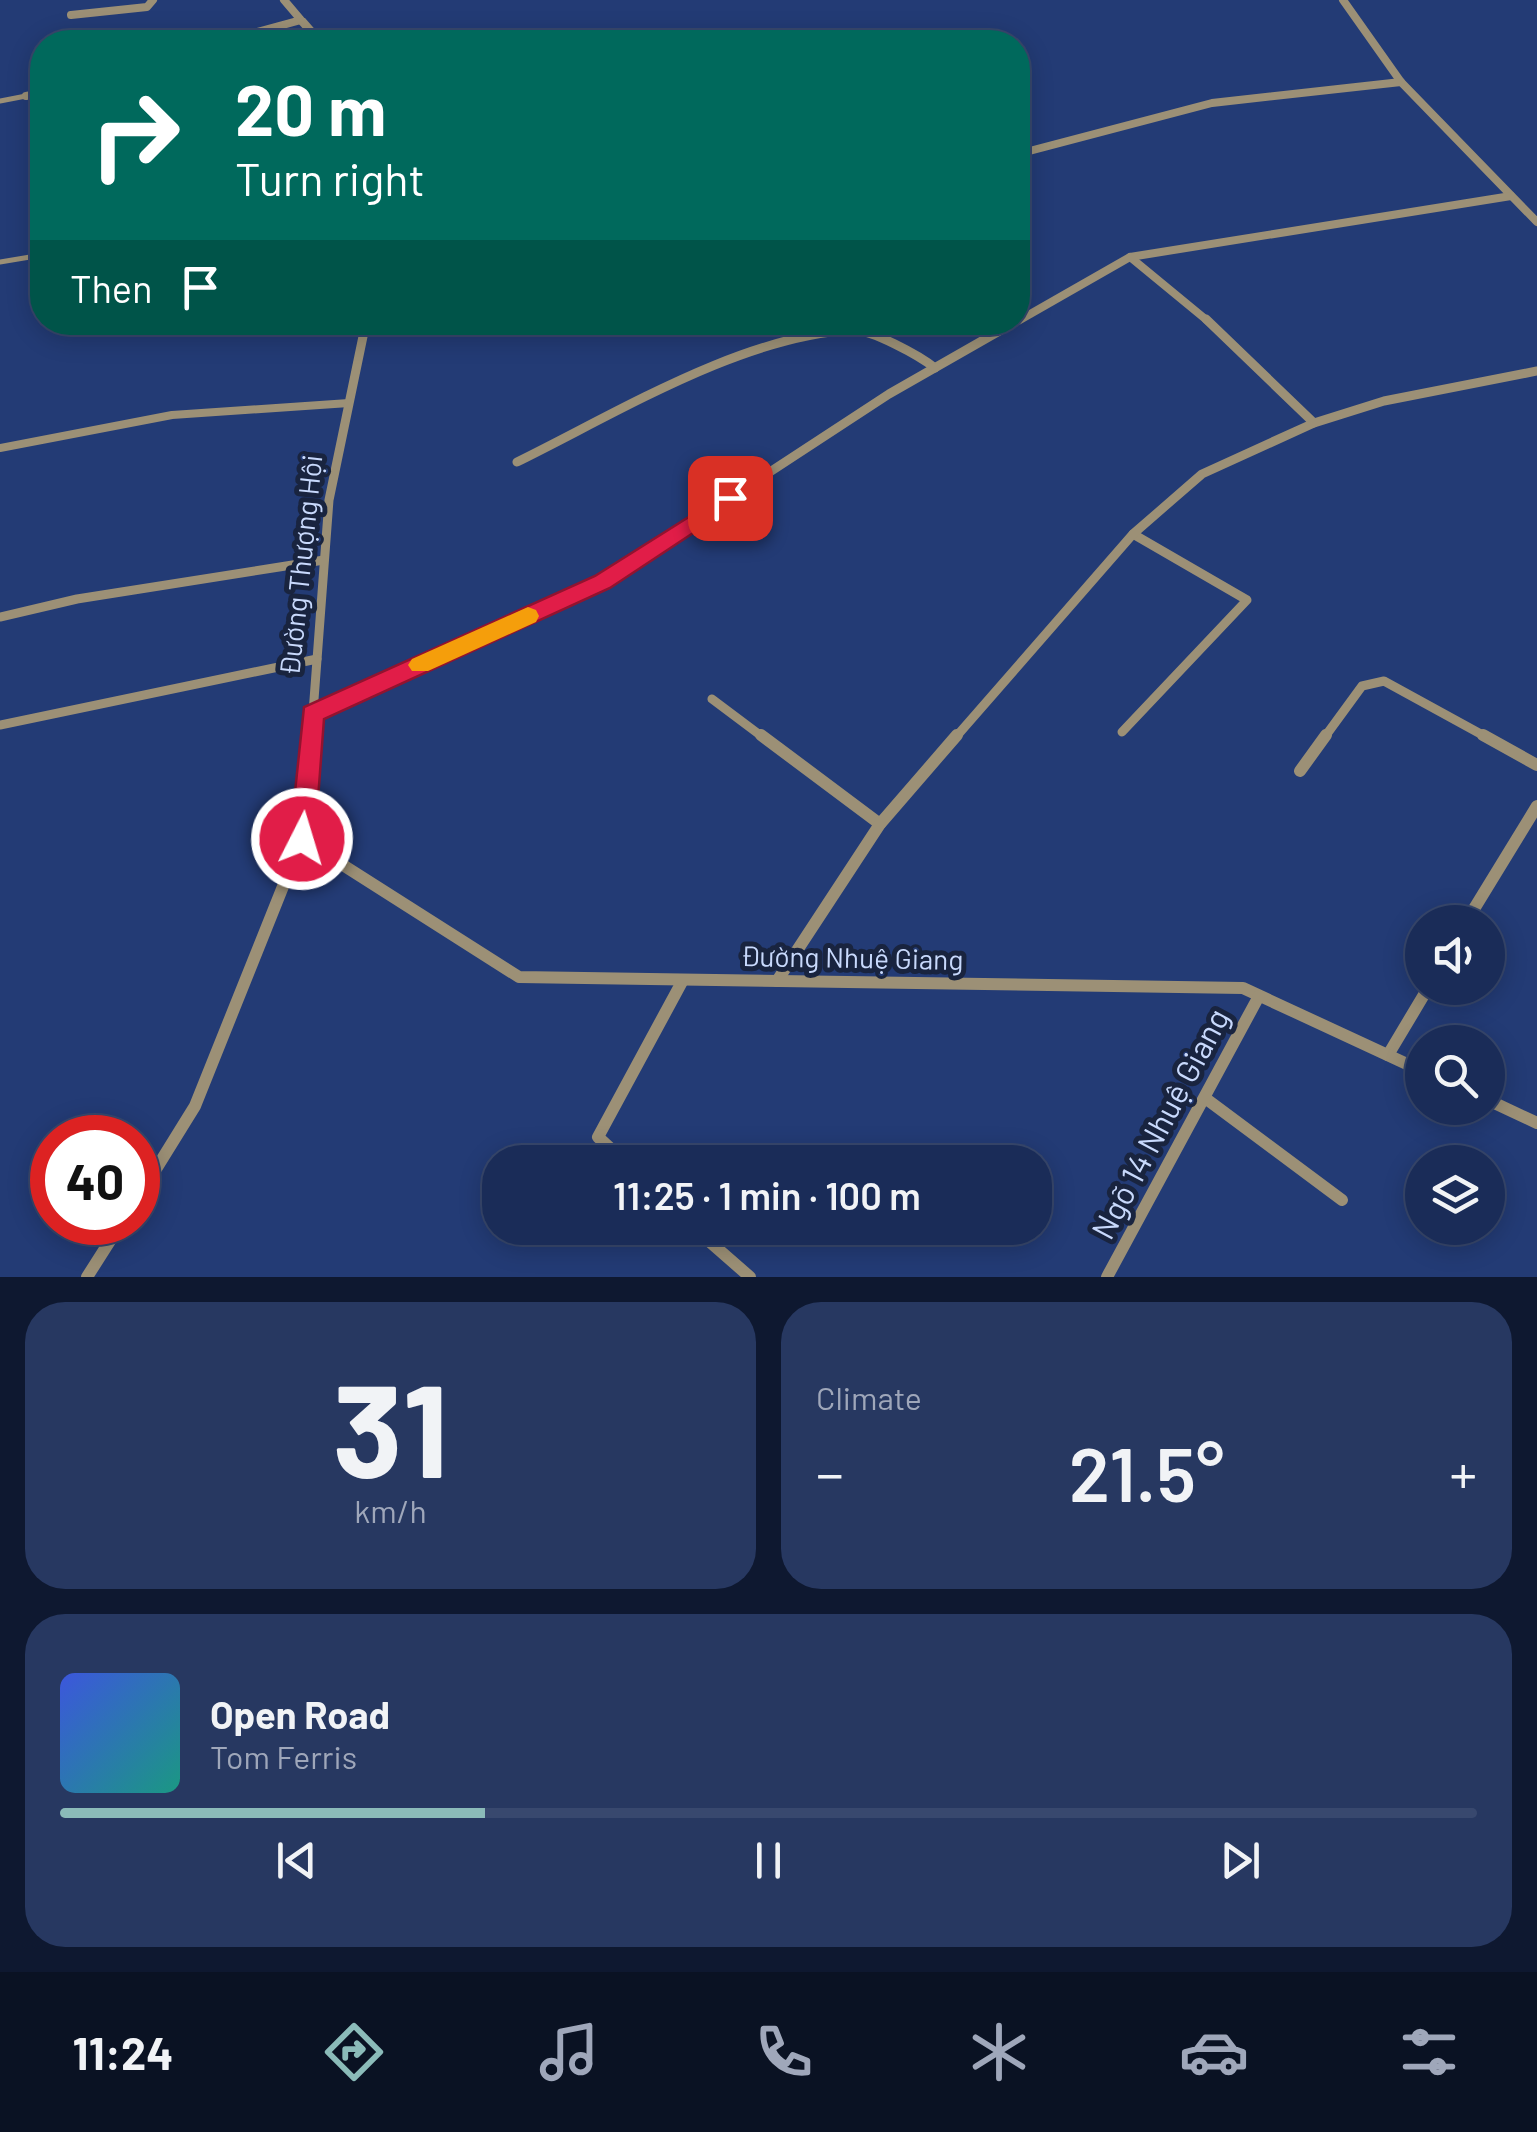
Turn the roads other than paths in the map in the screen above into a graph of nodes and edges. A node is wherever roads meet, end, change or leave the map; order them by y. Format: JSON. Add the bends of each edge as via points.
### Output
{"nodes":[{"id":1,"x":154,"y":0,"type":"edge"},
{"id":2,"x":284,"y":0,"type":"edge"},
{"id":3,"x":1343,"y":0,"type":"edge"},
{"id":4,"x":70,"y":14,"type":"dead end"},
{"id":5,"x":302,"y":20,"type":"junction"},
{"id":6,"x":266,"y":30,"type":"edge"},
{"id":7,"x":311,"y":30,"type":"edge"},
{"id":8,"x":1401,"y":82,"type":"junction"},
{"id":9,"x":30,"y":95,"type":"edge"},
{"id":10,"x":26,"y":96,"type":"joint"},
{"id":11,"x":0,"y":101,"type":"edge"},
{"id":12,"x":1030,"y":151,"type":"edge"},
{"id":13,"x":1511,"y":196,"type":"junction"},
{"id":14,"x":1537,"y":222,"type":"edge"},
{"id":15,"x":30,"y":257,"type":"edge"},
{"id":16,"x":1130,"y":257,"type":"junction"},
{"id":17,"x":0,"y":262,"type":"edge"},
{"id":18,"x":1030,"y":314,"type":"edge"},
{"id":19,"x":363,"y":335,"type":"edge"},
{"id":20,"x":830,"y":335,"type":"edge"},
{"id":21,"x":868,"y":335,"type":"edge"},
{"id":22,"x":993,"y":335,"type":"edge"},
{"id":23,"x":935,"y":368,"type":"junction"},
{"id":24,"x":1537,"y":371,"type":"edge"},
{"id":25,"x":349,"y":403,"type":"junction"},
{"id":26,"x":1314,"y":423,"type":"junction"},
{"id":27,"x":0,"y":448,"type":"edge"},
{"id":28,"x":516,"y":462,"type":"dead end"},
{"id":29,"x":1133,"y":534,"type":"junction"},
{"id":30,"x":324,"y":560,"type":"junction"},
{"id":31,"x":0,"y":616,"type":"edge"},
{"id":32,"x":317,"y":659,"type":"junction"},
{"id":33,"x":712,"y":699,"type":"dead end"},
{"id":34,"x":313,"y":714,"type":"junction"},
{"id":35,"x":0,"y":725,"type":"edge"},
{"id":36,"x":1122,"y":732,"type":"dead end"},
{"id":37,"x":1537,"y":766,"type":"edge"},
{"id":38,"x":1300,"y":771,"type":"dead end"},
{"id":39,"x":1537,"y":806,"type":"edge"},
{"id":40,"x":880,"y":824,"type":"junction"},
{"id":41,"x":302,"y":839,"type":"junction"},
{"id":42,"x":1476,"y":905,"type":"edge"},
{"id":43,"x":683,"y":980,"type":"junction"},
{"id":44,"x":777,"y":982,"type":"junction"},
{"id":45,"x":1259,"y":996,"type":"junction"},
{"id":46,"x":1418,"y":1005,"type":"edge"},
{"id":47,"x":1388,"y":1055,"type":"junction"},
{"id":48,"x":1405,"y":1062,"type":"edge"},
{"id":49,"x":1205,"y":1098,"type":"junction"},
{"id":50,"x":1505,"y":1108,"type":"edge"},
{"id":51,"x":1537,"y":1123,"type":"edge"},
{"id":52,"x":607,"y":1145,"type":"edge"},
{"id":53,"x":160,"y":1163,"type":"edge"},
{"id":54,"x":1342,"y":1200,"type":"dead end"},
{"id":55,"x":108,"y":1245,"type":"edge"},
{"id":56,"x":713,"y":1245,"type":"edge"},
{"id":57,"x":88,"y":1277,"type":"edge"},
{"id":58,"x":750,"y":1277,"type":"edge"},
{"id":59,"x":1107,"y":1277,"type":"edge"}],
"edges":[{"from":1,"to":4,"type":"street","via":[[147,7]]},
{"from":2,"to":5,"type":"street"},
{"from":3,"to":8,"type":"street"},
{"from":5,"to":6,"type":"street"},
{"from":5,"to":7,"type":"street"},
{"from":8,"to":12,"type":"street","via":[[1212,104]]},
{"from":8,"to":13,"type":"street"},
{"from":9,"to":10,"type":"street"},
{"from":10,"to":11,"type":"lane"},
{"from":13,"to":14,"type":"street"},
{"from":13,"to":16,"type":"street"},
{"from":15,"to":17,"type":"lane"},
{"from":16,"to":18,"type":"street"},
{"from":16,"to":26,"type":"street","via":[[1224,334]]},
{"from":19,"to":25,"type":"street","name":"Đường Thượng Hội"},
{"from":20,"to":28,"type":"street","via":[[742,352]]},
{"from":21,"to":23,"type":"street"},
{"from":22,"to":23,"type":"street"},
{"from":23,"to":34,"type":"street","via":[[602,582]]},
{"from":24,"to":26,"type":"street","via":[[1384,401]]},
{"from":25,"to":27,"type":"lane","via":[[172,415]]},
{"from":25,"to":30,"type":"street","name":"Đường Thượng Hội","via":[[328,500]]},
{"from":26,"to":29,"type":"street","via":[[1202,474]]},
{"from":29,"to":36,"type":"street","via":[[1247,600]]},
{"from":29,"to":40,"type":"street"},
{"from":30,"to":31,"type":"street"},
{"from":30,"to":32,"type":"street","name":"Đường Thượng Hội"},
{"from":32,"to":34,"type":"street","name":"Đường Thượng Hội"},
{"from":32,"to":35,"type":"street"},
{"from":33,"to":40,"type":"street"},
{"from":34,"to":41,"type":"street","name":"Đường Thượng Hội"},
{"from":37,"to":38,"type":"street","via":[[1384,681],[1362,686]]},
{"from":39,"to":42,"type":"street"},
{"from":40,"to":44,"type":"street"},
{"from":41,"to":43,"type":"street","name":"Đường Nhuệ Giang","via":[[519,977]]},
{"from":41,"to":53,"type":"street","name":"Đường Thượng Hội","via":[[196,1106]]},
{"from":43,"to":44,"type":"street","name":"Đường Nhuệ Giang"},
{"from":43,"to":52,"type":"street","via":[[598,1137]]},
{"from":44,"to":45,"type":"street","name":"Đường Nhuệ Giang","via":[[1243,988]]},
{"from":45,"to":47,"type":"street","name":"Đường Nhuệ Giang"},
{"from":45,"to":49,"type":"street","name":"Ngõ 14 Nhuệ Giang"},
{"from":46,"to":47,"type":"street"},
{"from":47,"to":48,"type":"street","name":"Đường Nhuệ Giang"},
{"from":49,"to":54,"type":"street"},
{"from":49,"to":59,"type":"street","name":"Ngõ 14 Nhuệ Giang"},
{"from":50,"to":51,"type":"street"},
{"from":55,"to":57,"type":"street"},
{"from":56,"to":58,"type":"street"}]}
